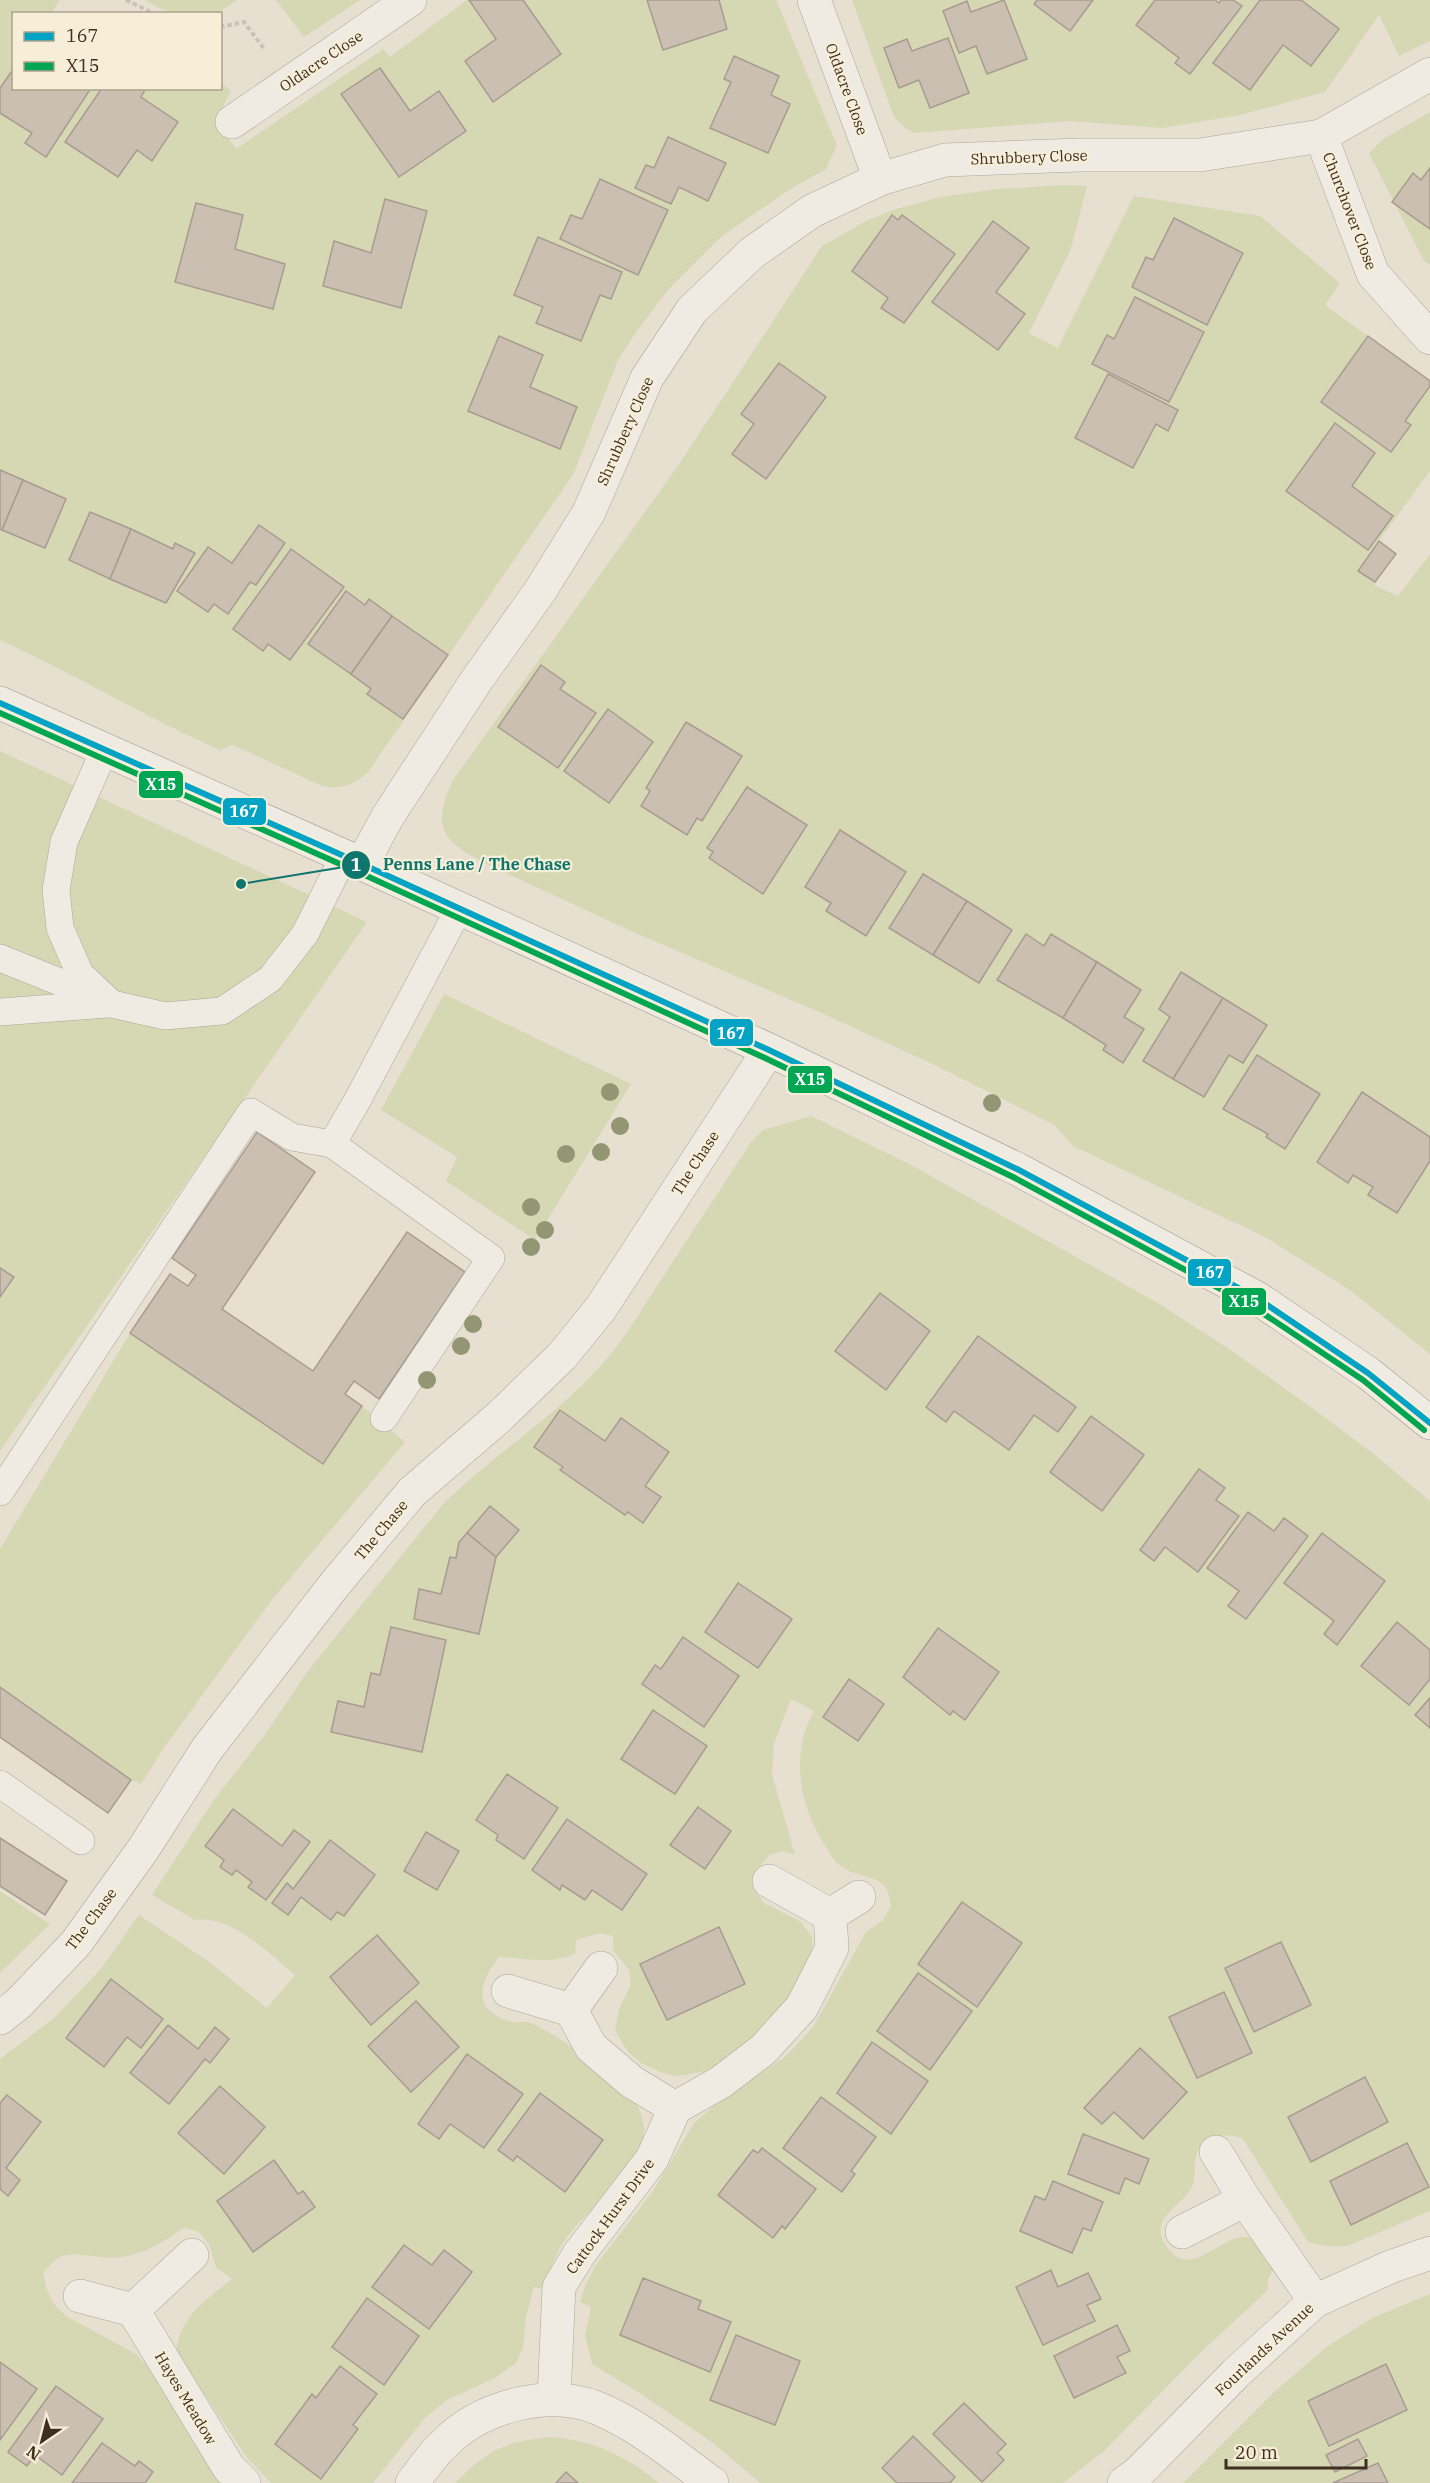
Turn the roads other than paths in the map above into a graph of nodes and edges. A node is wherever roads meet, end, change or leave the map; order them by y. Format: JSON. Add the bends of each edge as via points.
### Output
{"nodes":[{"id":1,"x":410,"y":0,"type":"edge"},
{"id":2,"x":814,"y":0,"type":"edge"},
{"id":3,"x":1430,"y":74,"type":"edge"},
{"id":4,"x":232,"y":122,"type":"dead end"},
{"id":5,"x":1321,"y":136,"type":"junction"},
{"id":6,"x":880,"y":179,"type":"junction"},
{"id":7,"x":1430,"y":338,"type":"edge"},
{"id":8,"x":0,"y":703,"type":"edge"},
{"id":9,"x":104,"y":751,"type":"junction"},
{"id":10,"x":353,"y":860,"type":"junction"},
{"id":11,"x":459,"y":909,"type":"junction"},
{"id":12,"x":0,"y":958,"type":"edge"},
{"id":13,"x":112,"y":1004,"type":"junction"},
{"id":14,"x":0,"y":1012,"type":"edge"},
{"id":15,"x":769,"y":1050,"type":"junction"},
{"id":16,"x":332,"y":1144,"type":"junction"},
{"id":17,"x":384,"y":1418,"type":"dead end"},
{"id":18,"x":1430,"y":1423,"type":"edge"},
{"id":19,"x":0,"y":1492,"type":"edge"},
{"id":20,"x":0,"y":1784,"type":"edge"},
{"id":21,"x":81,"y":1841,"type":"dead end"},
{"id":22,"x":769,"y":1881,"type":"dead end"},
{"id":23,"x":859,"y":1897,"type":"dead end"},
{"id":24,"x":830,"y":1914,"type":"junction"},
{"id":25,"x":602,"y":1968,"type":"dead end"},
{"id":26,"x":508,"y":1991,"type":"dead end"},
{"id":27,"x":571,"y":2010,"type":"junction"},
{"id":28,"x":0,"y":2018,"type":"edge"},
{"id":29,"x":675,"y":2108,"type":"junction"},
{"id":30,"x":1216,"y":2152,"type":"dead end"},
{"id":31,"x":1245,"y":2200,"type":"junction"},
{"id":32,"x":1182,"y":2232,"type":"dead end"},
{"id":33,"x":1430,"y":2253,"type":"edge"},
{"id":34,"x":192,"y":2255,"type":"dead end"},
{"id":35,"x":80,"y":2296,"type":"dead end"},
{"id":36,"x":1315,"y":2301,"type":"junction"},
{"id":37,"x":133,"y":2310,"type":"junction"},
{"id":38,"x":554,"y":2398,"type":"junction"},
{"id":39,"x":244,"y":2483,"type":"edge"},
{"id":40,"x":412,"y":2483,"type":"edge"},
{"id":41,"x":712,"y":2483,"type":"edge"},
{"id":42,"x":1124,"y":2483,"type":"edge"}],
"edges":[{"from":1,"to":4,"type":"street","name":"Oldacre Close"},
{"from":2,"to":6,"type":"street","name":"Oldacre Close"},
{"from":3,"to":5,"type":"street","name":"Shrubbery Close"},
{"from":5,"to":6,"type":"street","name":"Shrubbery Close","via":[[1200,155],[945,160]]},
{"from":5,"to":7,"type":"street","name":"Churchover Close","via":[[1373,274]]},
{"from":6,"to":10,"type":"street","name":"Shrubbery Close","via":[[812,211],[786,229],[752,253],[692,310],[647,378],[589,512],[388,816]]},
{"from":8,"to":9,"type":"street"},
{"from":9,"to":10,"type":"street"},
{"from":9,"to":13,"type":"lane","via":[[64,842],[56,890],[60,928],[80,974]]},
{"from":10,"to":11,"type":"street"},
{"from":10,"to":13,"type":"lane","via":[[270,979],[222,1011],[165,1016]]},
{"from":11,"to":15,"type":"street"},
{"from":11,"to":16,"type":"lane"},
{"from":12,"to":13,"type":"lane"},
{"from":13,"to":14,"type":"lane"},
{"from":15,"to":18,"type":"street","via":[[1017,1169],[1257,1298],[1368,1373]]},
{"from":15,"to":28,"type":"street","name":"The Chase","via":[[582,1332],[499,1417],[412,1492],[207,1749],[144,1848],[76,1943]]},
{"from":16,"to":17,"type":"lane","via":[[491,1258]]},
{"from":16,"to":19,"type":"lane","via":[[292,1137],[251,1112]]},
{"from":20,"to":21,"type":"lane"},
{"from":22,"to":24,"type":"street"},
{"from":23,"to":24,"type":"street"},
{"from":24,"to":29,"type":"street","via":[[832,1948],[802,2007],[764,2049],[721,2082]]},
{"from":25,"to":27,"type":"street"},
{"from":26,"to":27,"type":"street"},
{"from":27,"to":29,"type":"street","via":[[591,2047],[632,2082]]},
{"from":29,"to":38,"type":"street","name":"Cattock Hurst Drive","via":[[652,2159],[579,2254],[560,2287]]},
{"from":30,"to":31,"type":"street"},
{"from":31,"to":32,"type":"street"},
{"from":31,"to":36,"type":"street"},
{"from":33,"to":36,"type":"street","name":"Fourlands Avenue"},
{"from":34,"to":37,"type":"street"},
{"from":35,"to":37,"type":"street"},
{"from":36,"to":42,"type":"street","name":"Fourlands Avenue"},
{"from":37,"to":39,"type":"street","name":"Hayes Meadow","via":[[229,2468]]},
{"from":38,"to":40,"type":"street","via":[[500,2410],[472,2422],[444,2443]]},
{"from":38,"to":41,"type":"street","via":[[596,2407],[636,2429]]}]}
